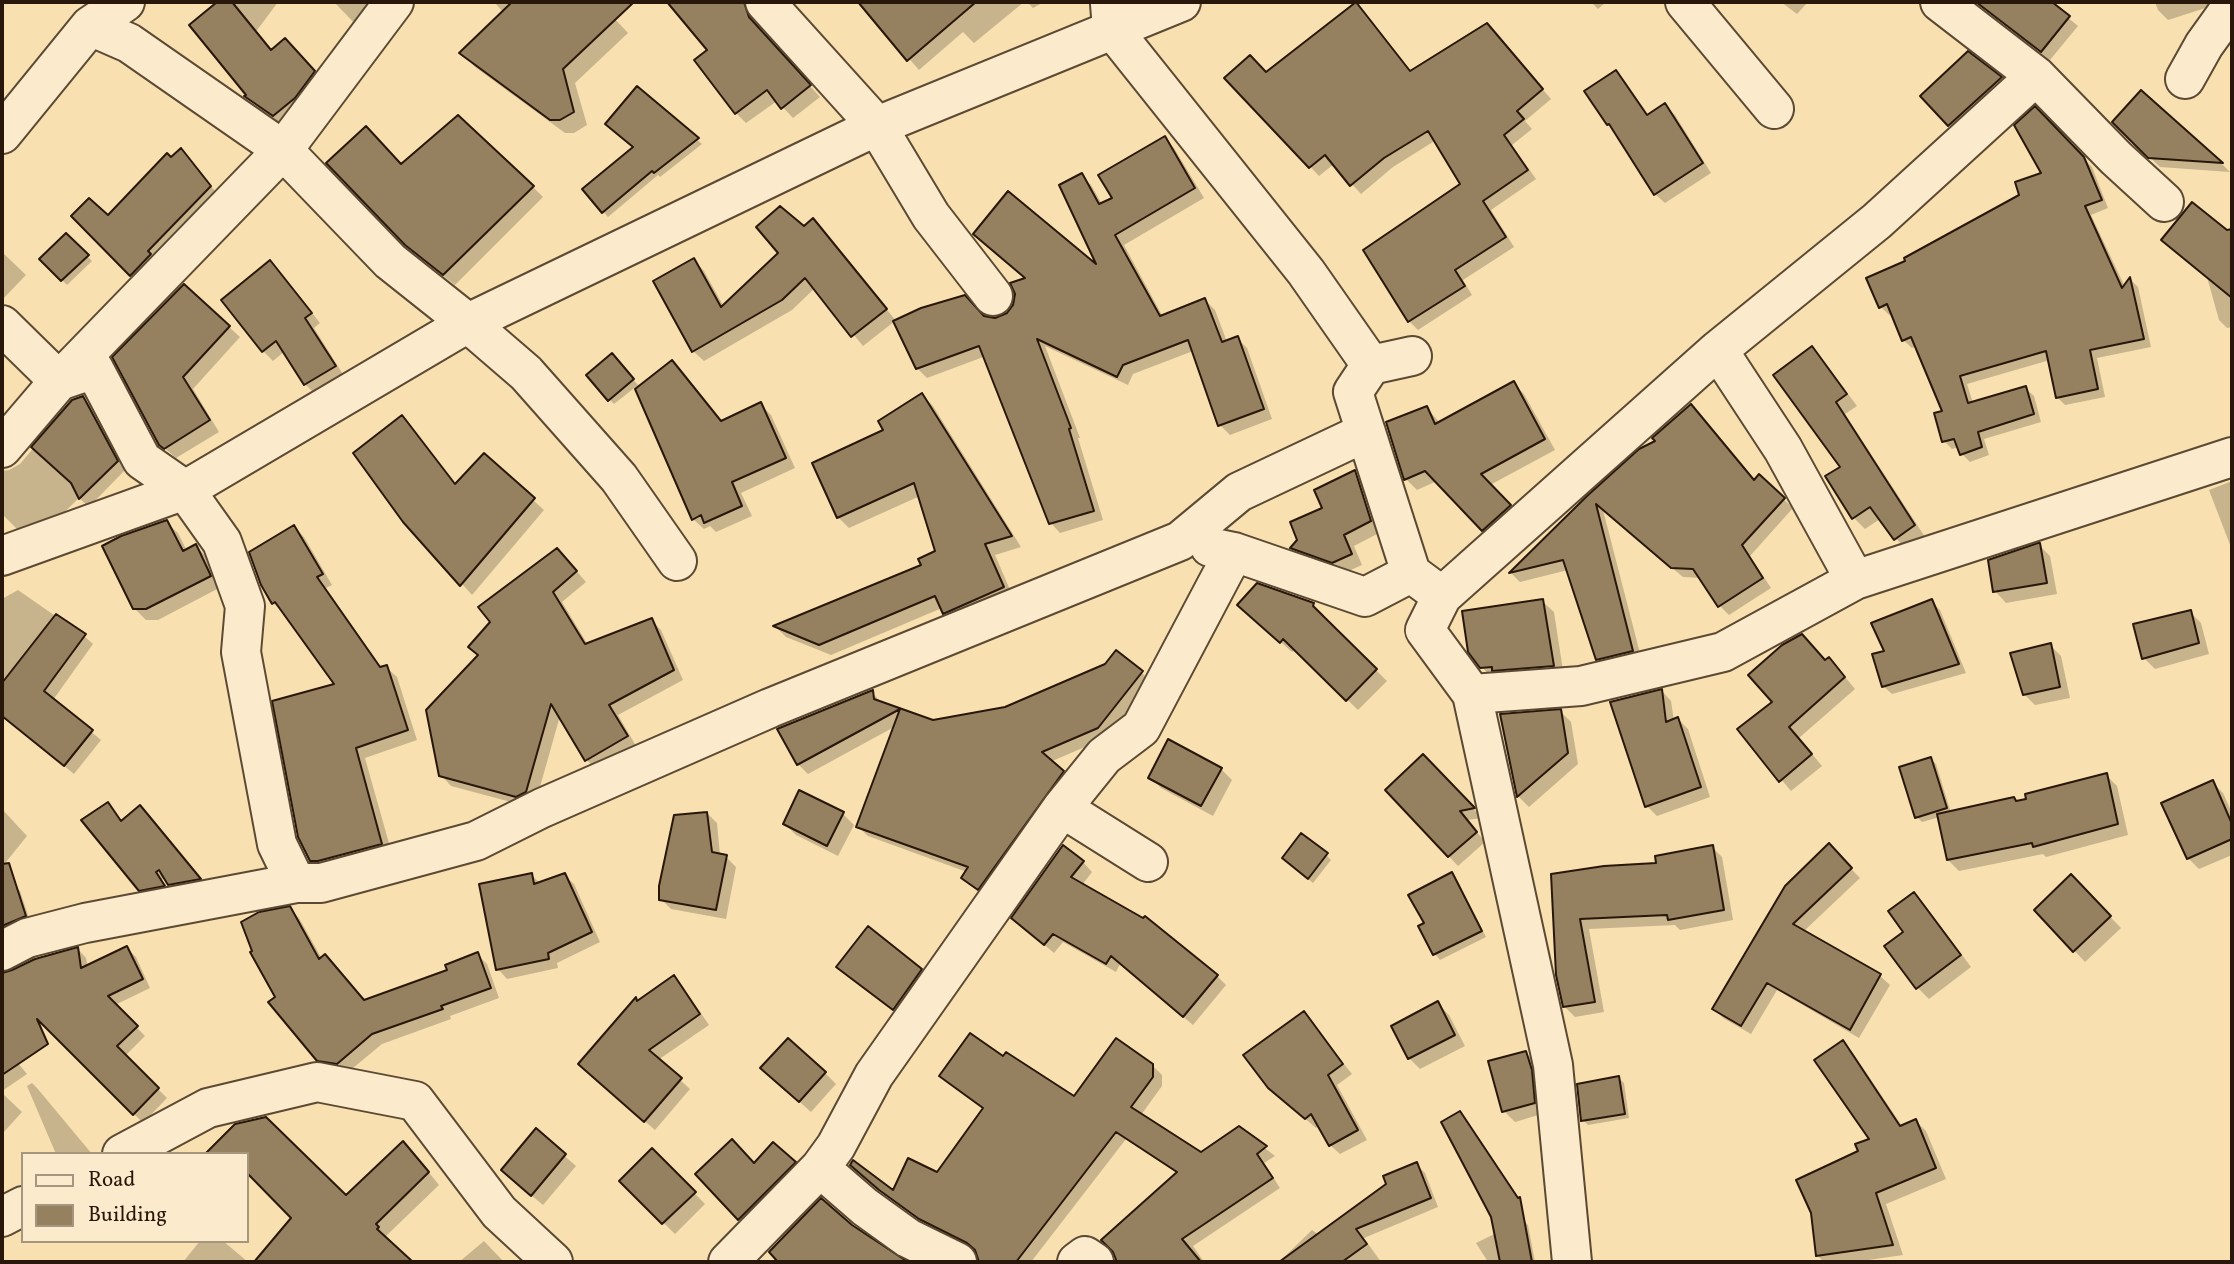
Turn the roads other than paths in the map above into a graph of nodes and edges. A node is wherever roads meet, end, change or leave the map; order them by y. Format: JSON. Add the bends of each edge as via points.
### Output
{"nodes":[{"id":1,"x":394,"y":2,"type":"edge"},
{"id":2,"x":765,"y":2,"type":"edge"},
{"id":3,"x":1181,"y":2,"type":"edge"},
{"id":4,"x":1685,"y":2,"type":"edge"},
{"id":5,"x":1940,"y":2,"type":"edge"},
{"id":6,"x":123,"y":3,"type":"edge"},
{"id":7,"x":2232,"y":6,"type":"edge"},
{"id":8,"x":1111,"y":15,"type":"edge"},
{"id":9,"x":90,"y":26,"type":"junction"},
{"id":10,"x":129,"y":43,"type":"junction"},
{"id":11,"x":2036,"y":76,"type":"junction"},
{"id":12,"x":2185,"y":79,"type":"dead end"},
{"id":13,"x":1774,"y":109,"type":"dead end"},
{"id":14,"x":877,"y":126,"type":"junction"},
{"id":15,"x":2,"y":134,"type":"edge"},
{"id":16,"x":283,"y":150,"type":"junction"},
{"id":17,"x":2164,"y":202,"type":"dead end"},
{"id":18,"x":993,"y":296,"type":"dead end"},
{"id":19,"x":468,"y":323,"type":"junction"},
{"id":20,"x":2,"y":325,"type":"edge"},
{"id":21,"x":1718,"y":350,"type":"junction"},
{"id":22,"x":1412,"y":356,"type":"dead end"},
{"id":23,"x":1371,"y":365,"type":"junction"},
{"id":24,"x":59,"y":381,"type":"junction"},
{"id":25,"x":1366,"y":432,"type":"junction"},
{"id":26,"x":2,"y":448,"type":"edge"},
{"id":27,"x":2232,"y":457,"type":"edge"},
{"id":28,"x":185,"y":490,"type":"junction"},
{"id":29,"x":1180,"y":541,"type":"junction"},
{"id":30,"x":1234,"y":552,"type":"junction"},
{"id":31,"x":2,"y":556,"type":"edge"},
{"id":32,"x":677,"y":561,"type":"dead end"},
{"id":33,"x":1411,"y":573,"type":"junction"},
{"id":34,"x":1855,"y":580,"type":"junction"},
{"id":35,"x":1441,"y":596,"type":"junction"},
{"id":36,"x":1472,"y":694,"type":"junction"},
{"id":37,"x":1062,"y":808,"type":"junction"},
{"id":38,"x":1148,"y":862,"type":"dead end"},
{"id":39,"x":296,"y":883,"type":"junction"},
{"id":40,"x":2,"y":951,"type":"edge"},
{"id":41,"x":126,"y":1152,"type":"edge"},
{"id":42,"x":820,"y":1168,"type":"junction"},
{"id":43,"x":21,"y":1207,"type":"edge"},
{"id":44,"x":2,"y":1217,"type":"edge"},
{"id":45,"x":553,"y":1262,"type":"edge"},
{"id":46,"x":728,"y":1262,"type":"edge"},
{"id":47,"x":957,"y":1262,"type":"edge"},
{"id":48,"x":1077,"y":1262,"type":"edge"},
{"id":49,"x":1094,"y":1262,"type":"edge"},
{"id":50,"x":1572,"y":1262,"type":"edge"}],
"edges":[{"from":1,"to":16,"type":"street"},
{"from":2,"to":14,"type":"street"},
{"from":3,"to":8,"type":"street"},
{"from":4,"to":13,"type":"street"},
{"from":5,"to":11,"type":"street"},
{"from":6,"to":9,"type":"street"},
{"from":6,"to":10,"type":"street"},
{"from":7,"to":12,"type":"street"},
{"from":8,"to":14,"type":"street"},
{"from":8,"to":23,"type":"street"},
{"from":9,"to":10,"type":"street"},
{"from":9,"to":15,"type":"street"},
{"from":10,"to":16,"type":"street"},
{"from":11,"to":17,"type":"street"},
{"from":11,"to":21,"type":"street","via":[[1877,221]]},
{"from":14,"to":18,"type":"street","via":[[931,216]]},
{"from":14,"to":19,"type":"street"},
{"from":16,"to":19,"type":"street","via":[[390,261]]},
{"from":16,"to":24,"type":"street"},
{"from":19,"to":28,"type":"street"},
{"from":19,"to":32,"type":"street","via":[[526,373],[610,468]]},
{"from":20,"to":24,"type":"street"},
{"from":21,"to":34,"type":"street","via":[[1783,449]]},
{"from":21,"to":35,"type":"street"},
{"from":22,"to":23,"type":"street"},
{"from":23,"to":25,"type":"street","via":[[1353,392]]},
{"from":24,"to":26,"type":"street"},
{"from":24,"to":28,"type":"street","via":[[94,369],[142,460]]},
{"from":25,"to":29,"type":"street","via":[[1239,492]]},
{"from":25,"to":33,"type":"street"},
{"from":27,"to":34,"type":"street"},
{"from":28,"to":31,"type":"street"},
{"from":28,"to":39,"type":"street","via":[[222,542],[245,606],[241,652],[260,760],[277,844]]},
{"from":29,"to":30,"type":"street"},
{"from":29,"to":39,"type":"street","via":[[770,708],[476,841],[321,883]]},
{"from":30,"to":33,"type":"street","via":[[1365,597]]},
{"from":30,"to":37,"type":"street","via":[[1142,728],[1104,756]]},
{"from":33,"to":35,"type":"street"},
{"from":34,"to":36,"type":"street","via":[[1723,652],[1581,686]]},
{"from":35,"to":36,"type":"street","via":[[1425,630]]},
{"from":36,"to":50,"type":"street","via":[[1553,1065]]},
{"from":37,"to":38,"type":"street"},
{"from":37,"to":42,"type":"street","via":[[874,1075]]},
{"from":39,"to":40,"type":"street","via":[[85,923],[27,938]]},
{"from":41,"to":45,"type":"street","via":[[208,1108],[317,1083],[415,1101],[499,1212]]},
{"from":42,"to":46,"type":"street"},
{"from":42,"to":47,"type":"street","via":[[908,1238]]},
{"from":43,"to":44,"type":"street"},
{"from":48,"to":49,"type":"street","via":[[1085,1256]]}]}
